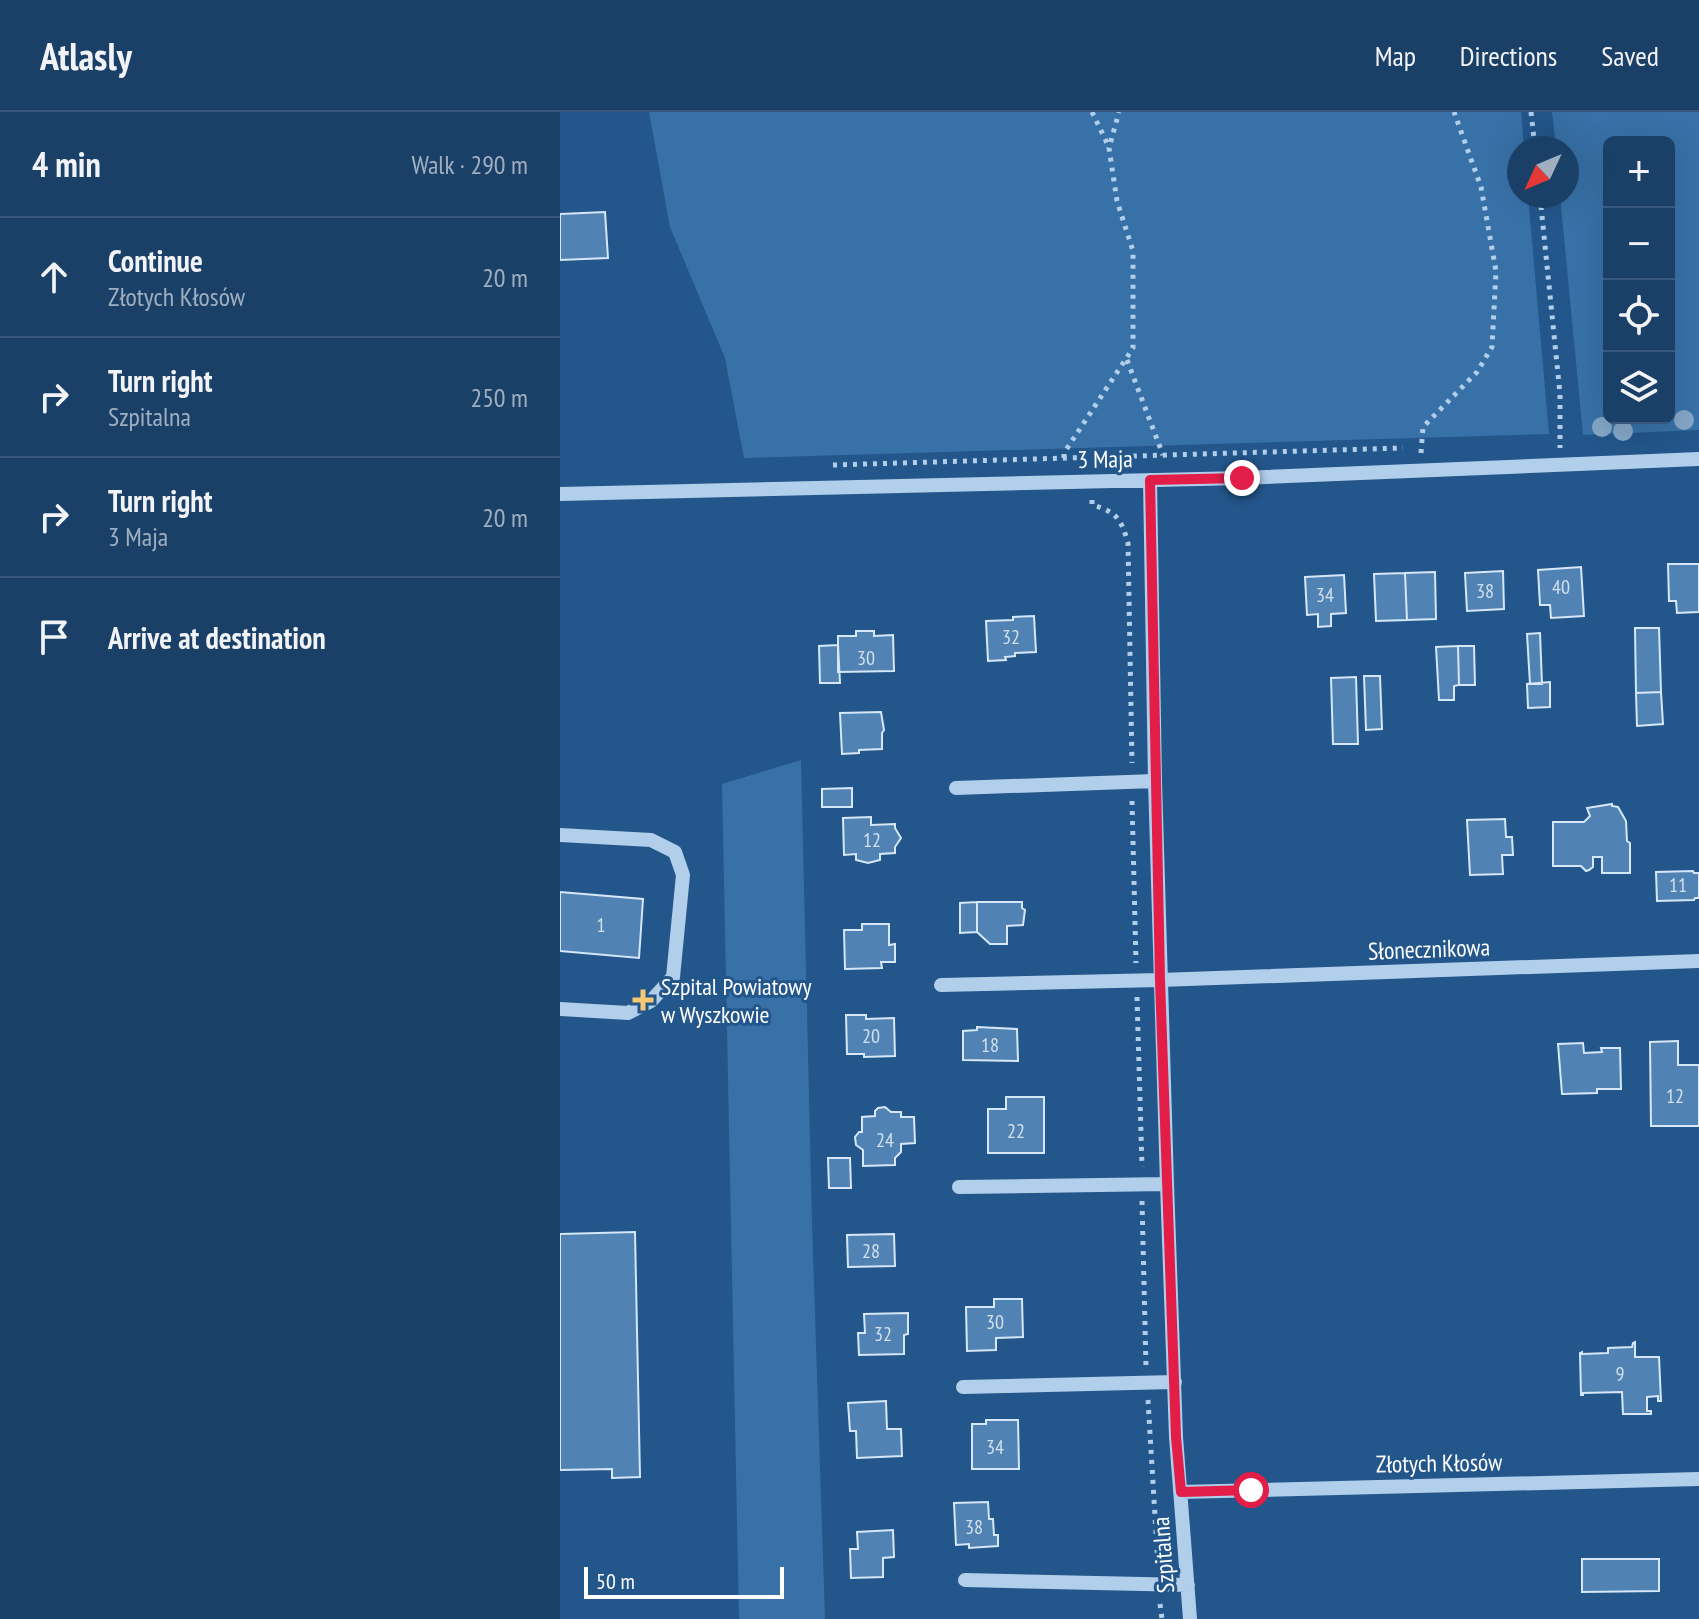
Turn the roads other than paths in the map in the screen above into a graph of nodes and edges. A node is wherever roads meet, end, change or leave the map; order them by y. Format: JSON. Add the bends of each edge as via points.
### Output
{"nodes":[{"id":1,"x":1699,"y":459,"type":"edge"},
{"id":2,"x":1156,"y":480,"type":"junction"},
{"id":3,"x":560,"y":494,"type":"edge"},
{"id":4,"x":1155,"y":781,"type":"junction"},
{"id":5,"x":956,"y":788,"type":"dead end"},
{"id":6,"x":560,"y":835,"type":"edge"},
{"id":7,"x":1699,"y":961,"type":"edge"},
{"id":8,"x":1160,"y":980,"type":"junction"},
{"id":9,"x":941,"y":985,"type":"dead end"},
{"id":10,"x":560,"y":1009,"type":"edge"},
{"id":11,"x":1167,"y":1184,"type":"junction"},
{"id":12,"x":959,"y":1187,"type":"dead end"},
{"id":13,"x":1175,"y":1382,"type":"junction"},
{"id":14,"x":963,"y":1387,"type":"dead end"},
{"id":15,"x":1699,"y":1479,"type":"edge"},
{"id":16,"x":1181,"y":1492,"type":"junction"},
{"id":17,"x":965,"y":1580,"type":"dead end"},
{"id":18,"x":1188,"y":1585,"type":"junction"},
{"id":19,"x":1190,"y":1619,"type":"edge"}],
"edges":[{"from":1,"to":2,"type":"street","name":"3 Maja"},
{"from":2,"to":3,"type":"street","name":"3 Maja"},
{"from":2,"to":4,"type":"street","name":"Szpitalna"},
{"from":4,"to":5,"type":"street"},
{"from":4,"to":8,"type":"street","name":"Szpitalna"},
{"from":6,"to":10,"type":"street","via":[[651,840],[675,852],[683,875],[673,977],[651,1001],[628,1013]]},
{"from":7,"to":8,"type":"street","name":"Słonecznikowa"},
{"from":8,"to":9,"type":"street","name":"Słonecznikowa"},
{"from":8,"to":11,"type":"street","name":"Szpitalna"},
{"from":11,"to":12,"type":"street"},
{"from":11,"to":13,"type":"street","name":"Szpitalna"},
{"from":13,"to":14,"type":"street"},
{"from":13,"to":16,"type":"street","name":"Szpitalna"},
{"from":15,"to":16,"type":"street","name":"Złotych Kłosów"},
{"from":16,"to":18,"type":"street","name":"Szpitalna"},
{"from":17,"to":18,"type":"street"},
{"from":18,"to":19,"type":"street","name":"Szpitalna"}]}
